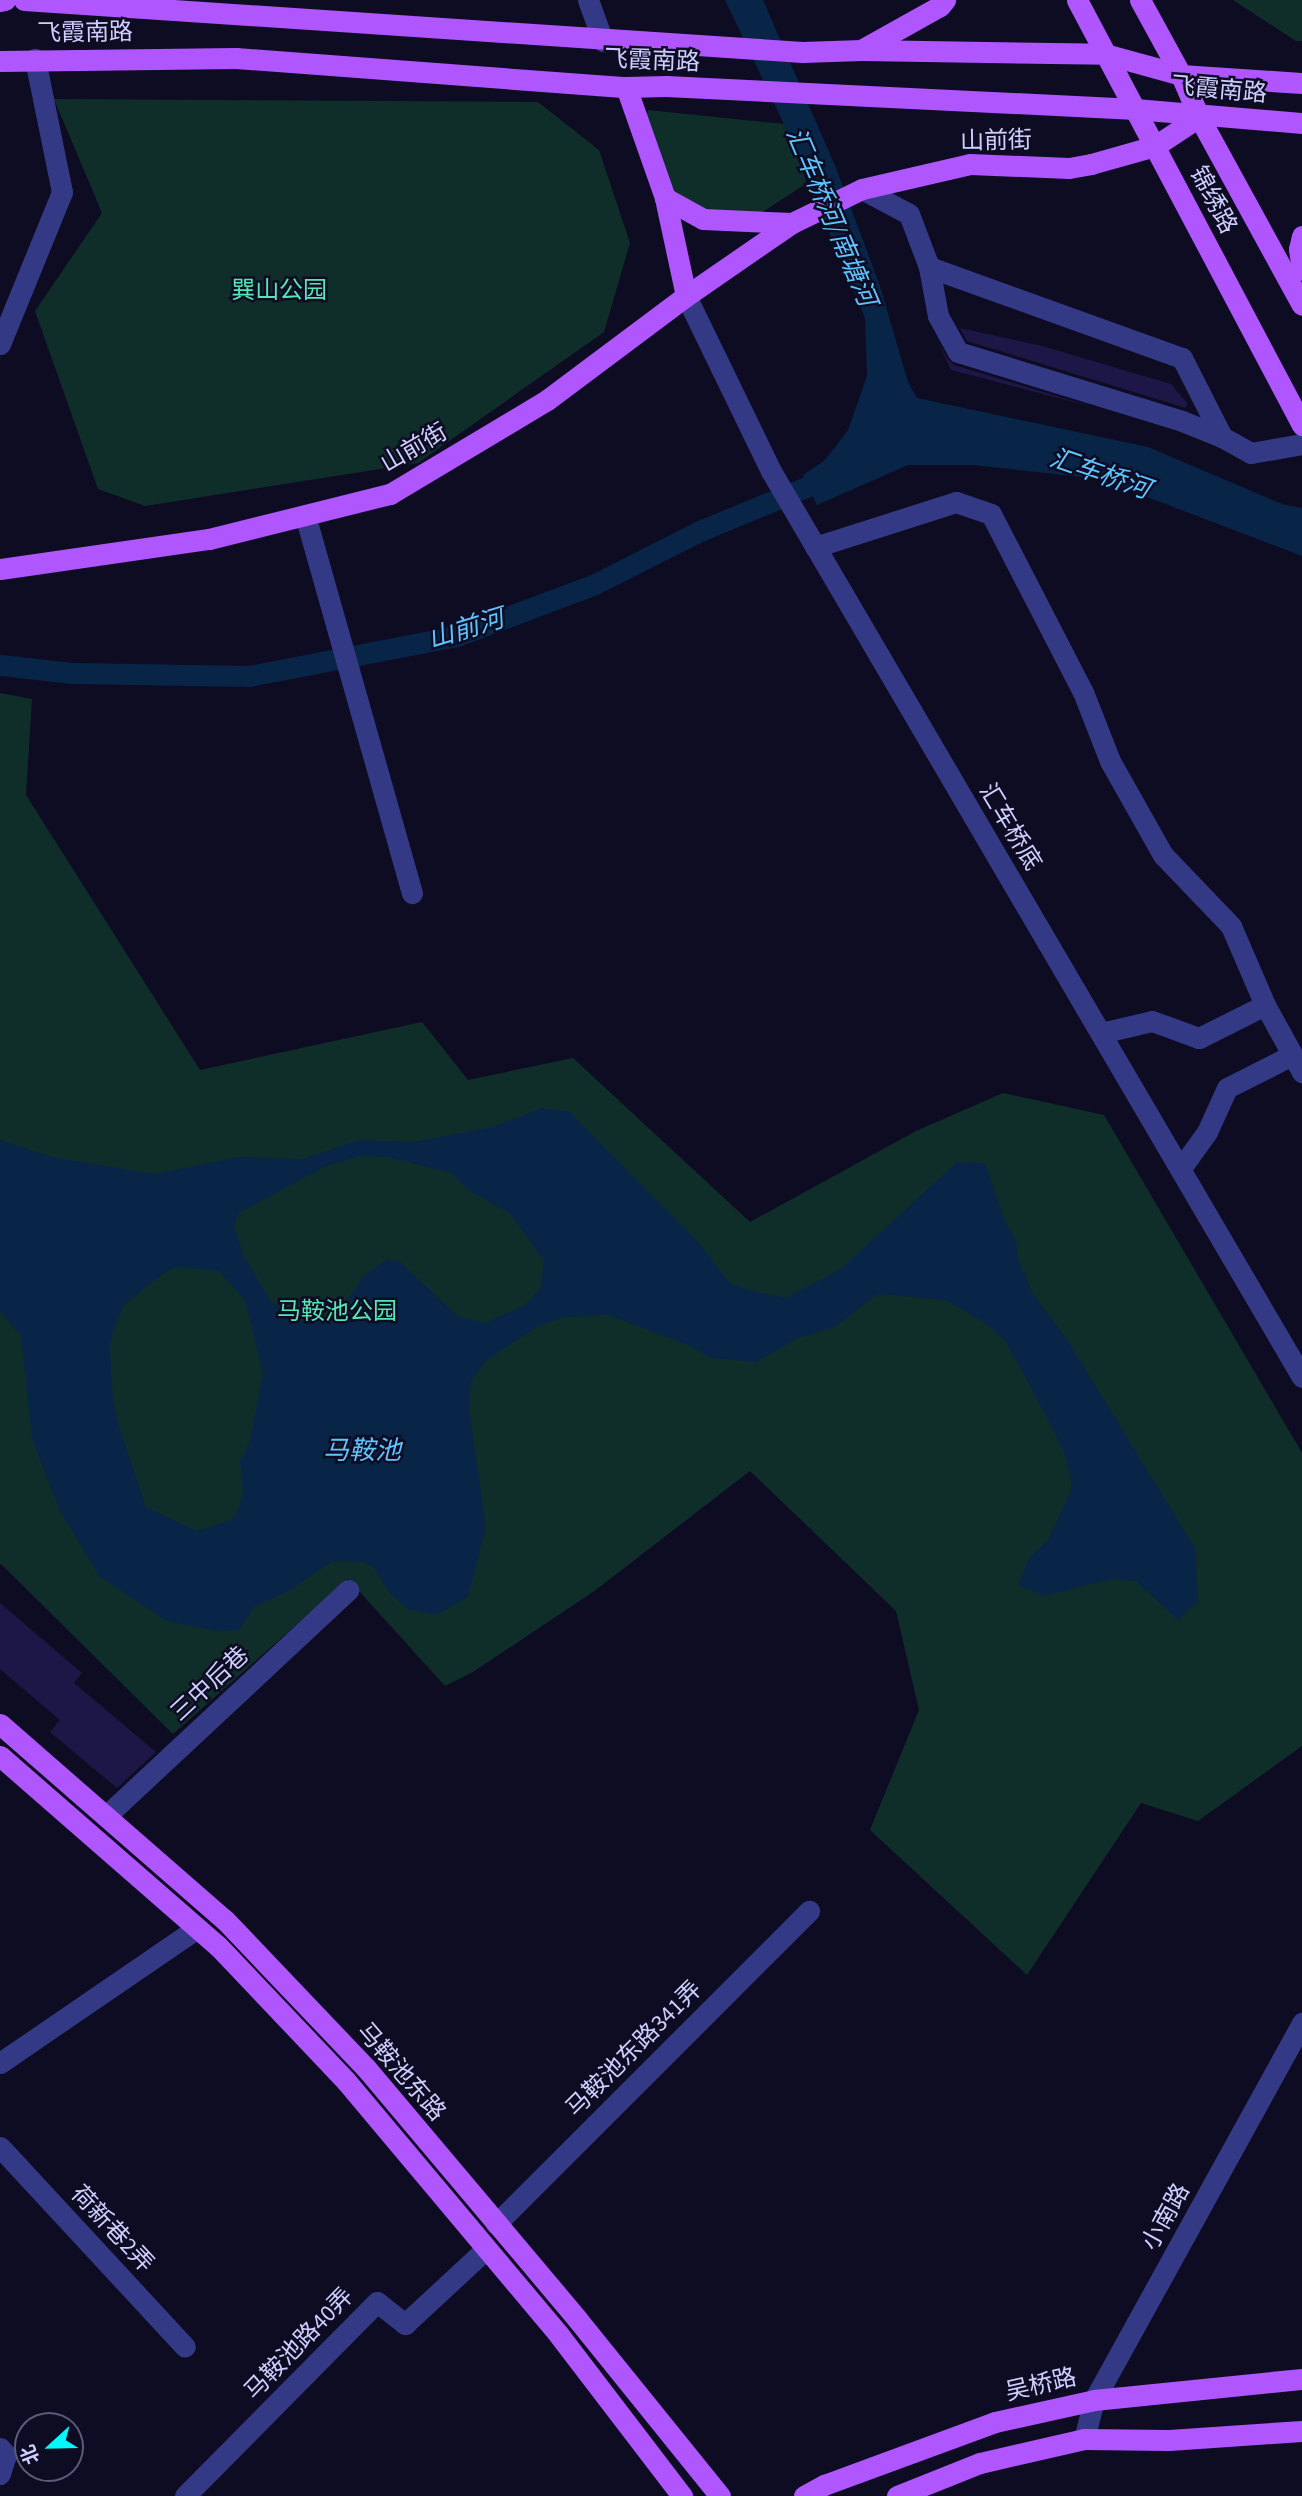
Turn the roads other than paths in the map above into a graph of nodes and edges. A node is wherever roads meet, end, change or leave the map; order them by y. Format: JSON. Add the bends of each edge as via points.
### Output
{"nodes":[{"id":1,"x":24,"y":0,"type":"edge"},
{"id":2,"x":588,"y":0,"type":"edge"},
{"id":3,"x":945,"y":0,"type":"edge"},
{"id":4,"x":1077,"y":0,"type":"edge"},
{"id":5,"x":1140,"y":0,"type":"edge"},
{"id":6,"x":603,"y":41,"type":"junction"},
{"id":7,"x":862,"y":50,"type":"junction"},
{"id":8,"x":1105,"y":54,"type":"junction"},
{"id":9,"x":35,"y":59,"type":"junction"},
{"id":10,"x":0,"y":61,"type":"edge"},
{"id":11,"x":1181,"y":75,"type":"junction"},
{"id":12,"x":1302,"y":83,"type":"edge"},
{"id":13,"x":626,"y":87,"type":"junction"},
{"id":14,"x":1135,"y":109,"type":"junction"},
{"id":15,"x":1199,"y":117,"type":"junction"},
{"id":16,"x":1302,"y":123,"type":"edge"},
{"id":17,"x":1155,"y":146,"type":"junction"},
{"id":18,"x":862,"y":189,"type":"junction"},
{"id":19,"x":665,"y":198,"type":"junction"},
{"id":20,"x":796,"y":221,"type":"junction"},
{"id":21,"x":1302,"y":236,"type":"edge"},
{"id":22,"x":929,"y":267,"type":"junction"},
{"id":23,"x":1302,"y":270,"type":"edge"},
{"id":24,"x":686,"y":296,"type":"junction"},
{"id":25,"x":1302,"y":305,"type":"edge"},
{"id":26,"x":0,"y":344,"type":"edge"},
{"id":27,"x":1302,"y":425,"type":"edge"},
{"id":28,"x":1222,"y":437,"type":"junction"},
{"id":29,"x":1302,"y":444,"type":"edge"},
{"id":30,"x":305,"y":515,"type":"junction"},
{"id":31,"x":810,"y":540,"type":"junction"},
{"id":32,"x":0,"y":569,"type":"edge"},
{"id":33,"x":412,"y":893,"type":"dead end"},
{"id":34,"x":1265,"y":1005,"type":"junction"},
{"id":35,"x":1101,"y":1033,"type":"junction"},
{"id":36,"x":1297,"y":1064,"type":"edge"},
{"id":37,"x":1181,"y":1168,"type":"junction"},
{"id":38,"x":1302,"y":1377,"type":"edge"},
{"id":39,"x":348,"y":1590,"type":"dead end"},
{"id":40,"x":0,"y":1724,"type":"edge"},
{"id":41,"x":0,"y":1756,"type":"edge"},
{"id":42,"x":107,"y":1815,"type":"junction"},
{"id":43,"x":809,"y":1911,"type":"dead end"},
{"id":44,"x":197,"y":1928,"type":"junction"},
{"id":45,"x":1302,"y":2023,"type":"edge"},
{"id":46,"x":0,"y":2063,"type":"edge"},
{"id":47,"x":0,"y":2147,"type":"edge"},
{"id":48,"x":496,"y":2224,"type":"junction"},
{"id":49,"x":486,"y":2249,"type":"junction"},
{"id":50,"x":185,"y":2347,"type":"dead end"},
{"id":51,"x":1302,"y":2379,"type":"edge"},
{"id":52,"x":1094,"y":2400,"type":"junction"},
{"id":53,"x":1302,"y":2431,"type":"edge"},
{"id":54,"x":1084,"y":2439,"type":"junction"},
{"id":55,"x":0,"y":2448,"type":"edge"},
{"id":56,"x":0,"y":2474,"type":"edge"},
{"id":57,"x":185,"y":2496,"type":"edge"},
{"id":58,"x":682,"y":2496,"type":"edge"},
{"id":59,"x":720,"y":2496,"type":"edge"},
{"id":60,"x":804,"y":2496,"type":"edge"},
{"id":61,"x":897,"y":2496,"type":"edge"}],
"edges":[{"from":1,"to":6,"type":"main road","name":"飞霞南路"},
{"from":2,"to":6,"type":"street"},
{"from":3,"to":7,"type":"main road"},
{"from":4,"to":8,"type":"main road","name":"锦绣路"},
{"from":5,"to":11,"type":"main road","name":"锦绣路"},
{"from":6,"to":7,"type":"main road","name":"飞霞南路","via":[[802,52]]},
{"from":7,"to":8,"type":"main road","name":"飞霞南路"},
{"from":8,"to":11,"type":"main road","name":"飞霞南路"},
{"from":8,"to":14,"type":"main road","name":"锦绣路"},
{"from":9,"to":10,"type":"main road","name":"飞霞南路"},
{"from":9,"to":13,"type":"main road","name":"飞霞南路","via":[[236,58]]},
{"from":9,"to":26,"type":"street","via":[[62,192]]},
{"from":11,"to":12,"type":"main road","name":"飞霞南路"},
{"from":11,"to":15,"type":"main road","name":"锦绣路"},
{"from":13,"to":14,"type":"main road","name":"飞霞南路"},
{"from":13,"to":19,"type":"main road"},
{"from":14,"to":15,"type":"main road","name":"飞霞南路"},
{"from":14,"to":17,"type":"main road","name":"锦绣路"},
{"from":15,"to":16,"type":"main road","name":"飞霞南路"},
{"from":15,"to":17,"type":"main road","name":"山前街"},
{"from":15,"to":25,"type":"main road","name":"锦绣路"},
{"from":17,"to":18,"type":"main road","name":"山前街","via":[[1069,168],[970,164]]},
{"from":17,"to":27,"type":"main road","name":"锦绣路"},
{"from":18,"to":20,"type":"main road","name":"山前街"},
{"from":18,"to":22,"type":"street","via":[[909,214]]},
{"from":19,"to":20,"type":"main road","name":"山前街","via":[[703,219]]},
{"from":19,"to":24,"type":"main road"},
{"from":20,"to":24,"type":"main road","name":"山前街"},
{"from":21,"to":23,"type":"main road"},
{"from":22,"to":28,"type":"street","via":[[1182,358]]},
{"from":22,"to":28,"type":"street","via":[[938,316],[958,352]]},
{"from":24,"to":30,"type":"main road","name":"山前街","via":[[547,400],[390,494]]},
{"from":24,"to":31,"type":"street","name":"汇车桥底","via":[[771,471]]},
{"from":28,"to":29,"type":"street","via":[[1251,453]]},
{"from":30,"to":32,"type":"main road","name":"山前街","via":[[209,538]]},
{"from":30,"to":33,"type":"street"},
{"from":31,"to":34,"type":"street","via":[[956,502],[991,514],[1083,692],[1110,761],[1163,855],[1231,926]]},
{"from":31,"to":35,"type":"street","name":"汇车桥底"},
{"from":34,"to":35,"type":"street","via":[[1199,1038],[1152,1021]]},
{"from":34,"to":36,"type":"street"},
{"from":35,"to":37,"type":"street","name":"汇车桥底"},
{"from":36,"to":37,"type":"street","via":[[1227,1087],[1208,1132]]},
{"from":37,"to":38,"type":"street","name":"汇车桥底"},
{"from":39,"to":42,"type":"street","name":"三中后巷"},
{"from":40,"to":42,"type":"main road","name":"马鞍池东路"},
{"from":41,"to":44,"type":"main road","name":"马鞍池东路"},
{"from":42,"to":48,"type":"main road","name":"马鞍池东路","via":[[225,1920],[347,2048]]},
{"from":43,"to":48,"type":"street","name":"马鞍池东路341弄"},
{"from":44,"to":46,"type":"street"},
{"from":44,"to":49,"type":"main road","name":"马鞍池东路","via":[[346,2081]]},
{"from":45,"to":52,"type":"street","name":"小南路"},
{"from":47,"to":50,"type":"street","name":"荷新巷2弄"},
{"from":48,"to":59,"type":"main road","name":"马鞍池东路"},
{"from":49,"to":57,"type":"street","name":"马鞍池路40弄","via":[[405,2324],[377,2302]]},
{"from":49,"to":58,"type":"main road","name":"马鞍池东路","via":[[559,2335]]},
{"from":51,"to":52,"type":"main road","name":"吴桥路"},
{"from":52,"to":54,"type":"street","name":"小南路"},
{"from":52,"to":60,"type":"main road","name":"吴桥路","via":[[995,2423]]},
{"from":53,"to":54,"type":"main road","via":[[1169,2440]]},
{"from":54,"to":61,"type":"main road","via":[[980,2463]]},
{"from":55,"to":56,"type":"street","via":[[6,2455]]}]}
